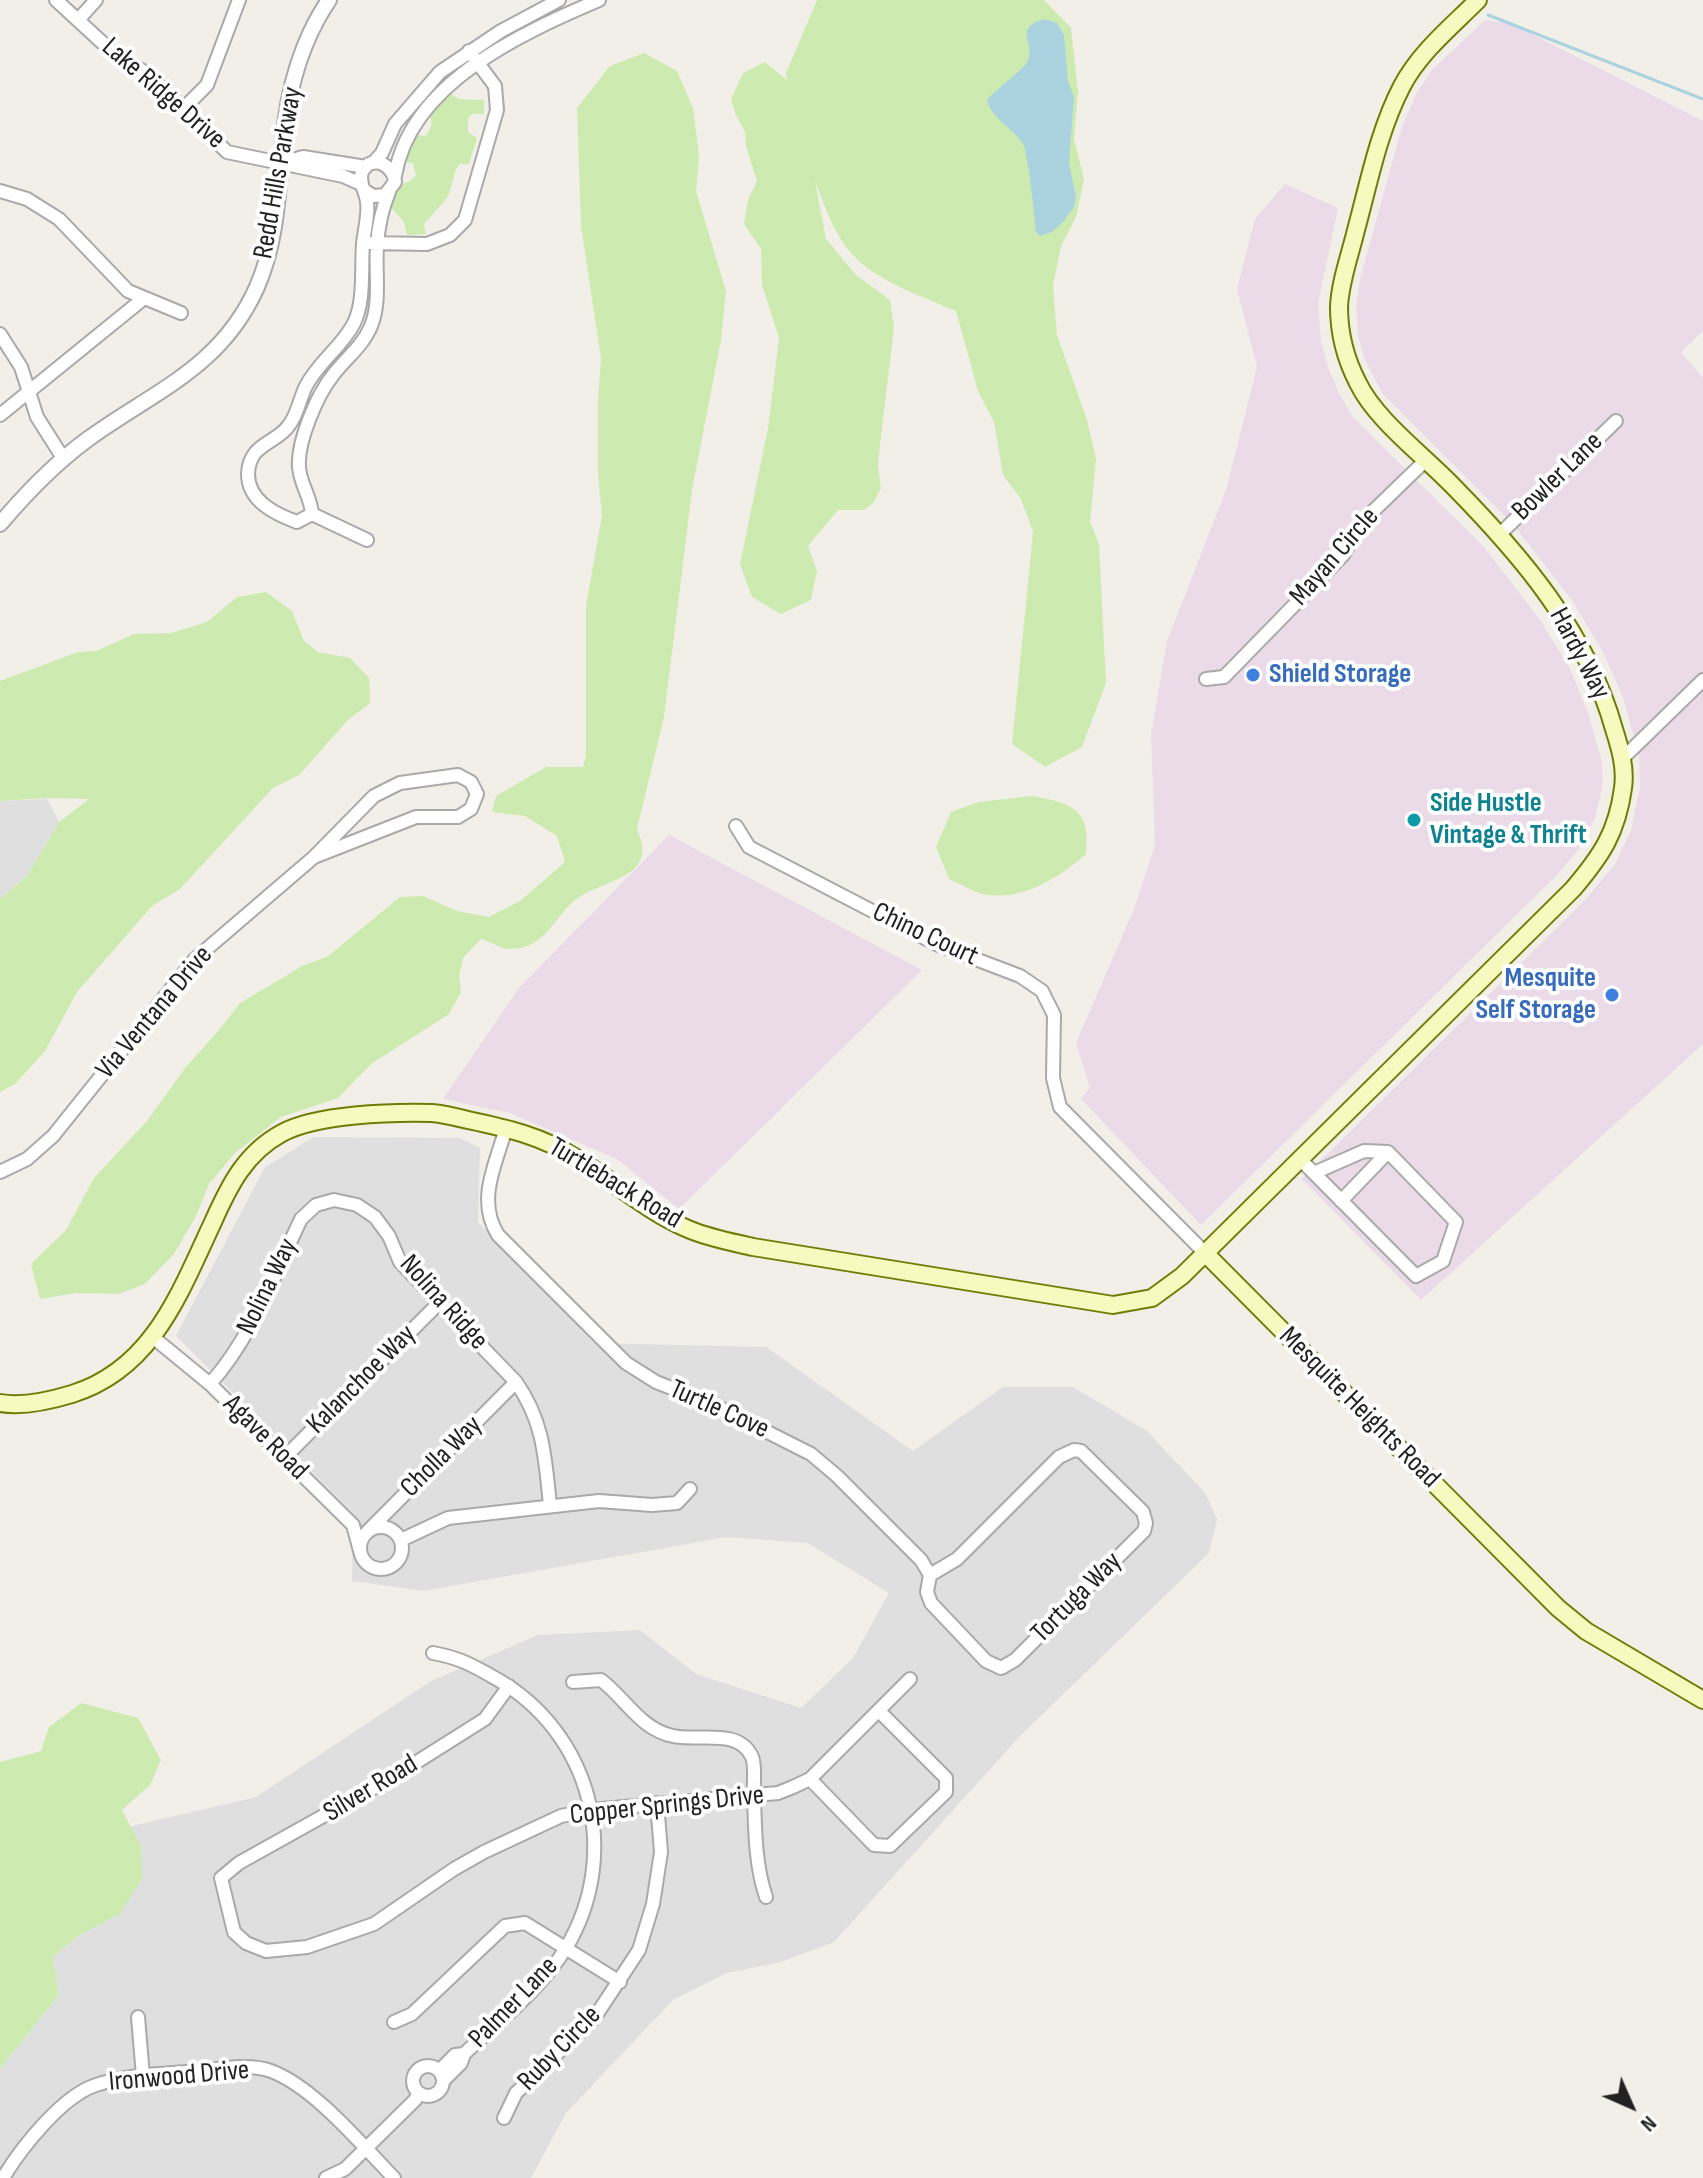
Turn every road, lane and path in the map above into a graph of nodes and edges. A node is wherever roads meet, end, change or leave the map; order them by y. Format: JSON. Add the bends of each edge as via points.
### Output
{"nodes":[{"id":1,"x":56,"y":0,"type":"edge"},
{"id":2,"x":96,"y":0,"type":"edge"},
{"id":3,"x":239,"y":0,"type":"edge"},
{"id":4,"x":329,"y":0,"type":"edge"},
{"id":5,"x":559,"y":0,"type":"edge"},
{"id":6,"x":599,"y":0,"type":"edge"},
{"id":7,"x":1478,"y":0,"type":"edge"},
{"id":8,"x":79,"y":19,"type":"junction"},
{"id":9,"x":469,"y":51,"type":"junction"},
{"id":10,"x":478,"y":62,"type":"junction"},
{"id":11,"x":183,"y":109,"type":"junction"},
{"id":12,"x":282,"y":163,"type":"junction"},
{"id":13,"x":370,"y":165,"type":"junction"},
{"id":14,"x":395,"y":176,"type":"junction"},
{"id":15,"x":363,"y":187,"type":"junction"},
{"id":16,"x":0,"y":191,"type":"edge"},
{"id":17,"x":389,"y":192,"type":"junction"},
{"id":18,"x":363,"y":242,"type":"junction"},
{"id":19,"x":377,"y":243,"type":"junction"},
{"id":20,"x":143,"y":299,"type":"junction"},
{"id":21,"x":181,"y":313,"type":"dead end"},
{"id":22,"x":0,"y":334,"type":"edge"},
{"id":23,"x":28,"y":390,"type":"junction"},
{"id":24,"x":0,"y":415,"type":"edge"},
{"id":25,"x":1616,"y":421,"type":"dead end"},
{"id":26,"x":63,"y":458,"type":"junction"},
{"id":27,"x":1427,"y":459,"type":"junction"},
{"id":28,"x":312,"y":514,"type":"junction"},
{"id":29,"x":0,"y":524,"type":"edge"},
{"id":30,"x":1500,"y":534,"type":"junction"},
{"id":31,"x":367,"y":540,"type":"dead end"},
{"id":32,"x":1206,"y":679,"type":"dead end"},
{"id":33,"x":1703,"y":680,"type":"edge"},
{"id":34,"x":1623,"y":758,"type":"junction"},
{"id":35,"x":736,"y":826,"type":"dead end"},
{"id":36,"x":314,"y":857,"type":"junction"},
{"id":37,"x":1053,"y":1078,"type":"joint"},
{"id":38,"x":506,"y":1128,"type":"junction"},
{"id":39,"x":1388,"y":1152,"type":"junction"},
{"id":40,"x":1300,"y":1159,"type":"junction"},
{"id":41,"x":0,"y":1172,"type":"edge"},
{"id":42,"x":1314,"y":1173,"type":"junction"},
{"id":43,"x":334,"y":1200,"type":"joint"},
{"id":44,"x":1341,"y":1201,"type":"junction"},
{"id":45,"x":1205,"y":1253,"type":"junction"},
{"id":46,"x":439,"y":1303,"type":"junction"},
{"id":47,"x":154,"y":1338,"type":"junction"},
{"id":48,"x":516,"y":1382,"type":"junction"},
{"id":49,"x":210,"y":1384,"type":"junction"},
{"id":50,"x":0,"y":1403,"type":"edge"},
{"id":51,"x":285,"y":1457,"type":"junction"},
{"id":52,"x":690,"y":1489,"type":"dead end"},
{"id":53,"x":550,"y":1505,"type":"junction"},
{"id":54,"x":368,"y":1531,"type":"junction"},
{"id":55,"x":401,"y":1540,"type":"junction"},
{"id":56,"x":360,"y":1551,"type":"junction"},
{"id":57,"x":930,"y":1575,"type":"junction"},
{"id":58,"x":433,"y":1653,"type":"dead end"},
{"id":59,"x":1001,"y":1668,"type":"joint"},
{"id":60,"x":910,"y":1679,"type":"dead end"},
{"id":61,"x":573,"y":1682,"type":"dead end"},
{"id":62,"x":509,"y":1686,"type":"junction"},
{"id":63,"x":1703,"y":1700,"type":"edge"},
{"id":64,"x":879,"y":1711,"type":"junction"},
{"id":65,"x":810,"y":1779,"type":"junction"},
{"id":66,"x":754,"y":1795,"type":"junction"},
{"id":67,"x":657,"y":1803,"type":"junction"},
{"id":68,"x":591,"y":1810,"type":"junction"},
{"id":69,"x":221,"y":1878,"type":"joint"},
{"id":70,"x":766,"y":1897,"type":"dead end"},
{"id":71,"x":566,"y":1948,"type":"junction"},
{"id":72,"x":620,"y":1982,"type":"junction"},
{"id":73,"x":138,"y":2017,"type":"dead end"},
{"id":74,"x":394,"y":2022,"type":"dead end"},
{"id":75,"x":143,"y":2076,"type":"junction"},
{"id":76,"x":442,"y":2076,"type":"junction"},
{"id":77,"x":419,"y":2093,"type":"junction"},
{"id":78,"x":504,"y":2118,"type":"dead end"},
{"id":79,"x":366,"y":2149,"type":"junction"},
{"id":80,"x":3,"y":2178,"type":"edge"},
{"id":81,"x":326,"y":2178,"type":"edge"},
{"id":82,"x":394,"y":2178,"type":"edge"}],
"edges":[{"from":1,"to":8,"type":"street","name":"Lake Ridge Drive"},
{"from":2,"to":8,"type":"street"},
{"from":3,"to":11,"type":"street","via":[[207,85]]},
{"from":4,"to":12,"type":"street","name":"Redd Hills Parkway","via":[[299,62],[289,97]]},
{"from":5,"to":9,"type":"street"},
{"from":6,"to":10,"type":"street"},
{"from":7,"to":27,"type":"main road","name":"Hardy Way","via":[[1419,59],[1402,86],[1386,122],[1339,305],[1342,337],[1358,384],[1369,403]]},
{"from":8,"to":11,"type":"street","name":"Lake Ridge Drive"},
{"from":9,"to":10,"type":"street"},
{"from":9,"to":13,"type":"street","via":[[417,96]]},
{"from":10,"to":14,"type":"street","via":[[429,105],[408,133]]},
{"from":10,"to":19,"type":"street","via":[[495,86],[497,110],[465,220],[450,235],[427,244]]},
{"from":11,"to":12,"type":"street","name":"Lake Ridge Drive","via":[[227,152]]},
{"from":12,"to":13,"type":"street","via":[[303,157]]},
{"from":12,"to":15,"type":"street","name":"Lake Ridge Drive","via":[[343,176]]},
{"from":12,"to":26,"type":"street","name":"Redd Hills Parkway","via":[[269,251],[257,286],[225,340],[205,361]]},
{"from":13,"to":14,"type":"street","via":[[384,164]]},
{"from":13,"to":15,"type":"street","via":[[361,175]]},
{"from":14,"to":17,"type":"street"},
{"from":15,"to":17,"type":"street","via":[[379,197]]},
{"from":15,"to":18,"type":"street","via":[[368,203]]},
{"from":16,"to":20,"type":"street","via":[[27,199],[59,219],[128,291]]},
{"from":17,"to":19,"type":"street"},
{"from":18,"to":19,"type":"street"},
{"from":18,"to":28,"type":"street","via":[[356,319],[321,363],[284,431],[250,460],[248,477],[261,503],[297,522]]},
{"from":19,"to":28,"type":"street","via":[[371,326],[319,397],[301,444],[298,465]]},
{"from":20,"to":21,"type":"street"},
{"from":20,"to":23,"type":"street"},
{"from":22,"to":23,"type":"street","via":[[21,367]]},
{"from":23,"to":24,"type":"street"},
{"from":23,"to":26,"type":"street","via":[[37,417]]},
{"from":25,"to":30,"type":"street","name":"Bowler Lane"},
{"from":26,"to":29,"type":"street","name":"Redd Hills Parkway"},
{"from":27,"to":30,"type":"main road","name":"Hardy Way"},
{"from":27,"to":32,"type":"street","name":"Mayan Circle","via":[[1364,520],[1343,555],[1224,677]]},
{"from":28,"to":31,"type":"street"},
{"from":30,"to":34,"type":"main road","name":"Hardy Way","via":[[1558,609],[1588,659]]},
{"from":33,"to":34,"type":"street"},
{"from":34,"to":40,"type":"main road","name":"Hardy Way","via":[[1624,786],[1601,855],[1573,889]]},
{"from":35,"to":37,"type":"street","name":"Chino Court","via":[[749,847],[936,944],[1020,976],[1042,991],[1054,1015]]},
{"from":36,"to":36,"type":"street","name":"Via Ventana Drive","via":[[416,817],[458,817],[471,809],[477,794],[471,782],[458,775],[400,783],[374,796]]},
{"from":36,"to":41,"type":"street","name":"Via Ventana Drive","via":[[195,959],[53,1136],[27,1159]]},
{"from":37,"to":45,"type":"street","name":"Mesquite Heights Road","via":[[1060,1107]]},
{"from":38,"to":45,"type":"main road","name":"Turtleback Road","via":[[541,1138],[687,1228],[753,1247],[1113,1305],[1152,1298]]},
{"from":38,"to":47,"type":"main road","name":"Turtleback Road","via":[[435,1113],[367,1114],[283,1132],[251,1157],[228,1187]]},
{"from":38,"to":57,"type":"street","name":"Turtle Cove","via":[[486,1198],[498,1235],[626,1363],[811,1454],[921,1560]]},
{"from":39,"to":42,"type":"street","via":[[1364,1151]]},
{"from":39,"to":44,"type":"street"},
{"from":39,"to":44,"type":"street","via":[[1456,1222],[1443,1261],[1416,1276]]},
{"from":40,"to":42,"type":"street"},
{"from":40,"to":45,"type":"main road","name":"Hardy Way"},
{"from":42,"to":44,"type":"street"},
{"from":43,"to":46,"type":"street","name":"Nolina Ridge","via":[[357,1205],[375,1217],[400,1262]]},
{"from":43,"to":49,"type":"street","name":"Nolina Way","via":[[316,1205],[301,1219],[248,1332]]},
{"from":45,"to":63,"type":"main road","name":"Mesquite Heights Road","via":[[1558,1608],[1586,1631]]},
{"from":46,"to":48,"type":"street","name":"Nolina Ridge"},
{"from":46,"to":51,"type":"street","name":"Kalanchoe Way"},
{"from":47,"to":49,"type":"street","name":"Agave Road"},
{"from":47,"to":50,"type":"main road","name":"Turtleback Road","via":[[88,1389],[55,1400]]},
{"from":48,"to":53,"type":"street","name":"Nolina Ridge","via":[[541,1431]]},
{"from":48,"to":54,"type":"street","name":"Cholla Way"},
{"from":49,"to":51,"type":"street","name":"Agave Road"},
{"from":51,"to":56,"type":"street","name":"Agave Road","via":[[353,1525]]},
{"from":52,"to":53,"type":"street","via":[[677,1503]]},
{"from":53,"to":55,"type":"street","via":[[448,1518]]},
{"from":54,"to":55,"type":"street","via":[[387,1527]]},
{"from":54,"to":56,"type":"street"},
{"from":55,"to":56,"type":"street","via":[[402,1555],[383,1570],[366,1564]]},
{"from":57,"to":59,"type":"street","name":"Turtle Cove","via":[[931,1603],[986,1661]]},
{"from":57,"to":59,"type":"street","name":"Tortuga Way","via":[[957,1559],[1059,1457],[1074,1450],[1143,1512],[1144,1531]]},
{"from":58,"to":62,"type":"street","name":"Palmer Lane","via":[[458,1657]]},
{"from":60,"to":64,"type":"street","name":"Copper Springs Drive"},
{"from":61,"to":66,"type":"street","via":[[601,1680],[640,1721],[670,1736],[738,1742],[752,1757]]},
{"from":62,"to":68,"type":"street","name":"Palmer Lane","via":[[525,1696],[567,1747]]},
{"from":62,"to":69,"type":"street","name":"Silver Road","via":[[485,1719]]},
{"from":64,"to":65,"type":"street","name":"Copper Springs Drive"},
{"from":64,"to":65,"type":"street","via":[[946,1778],[946,1792],[890,1846],[874,1845]]},
{"from":65,"to":66,"type":"street","name":"Copper Springs Drive","via":[[778,1793]]},
{"from":66,"to":67,"type":"street","name":"Copper Springs Drive"},
{"from":66,"to":70,"type":"street","via":[[759,1876]]},
{"from":67,"to":68,"type":"street","name":"Copper Springs Drive"},
{"from":67,"to":72,"type":"street","name":"Ruby Circle","via":[[661,1852],[653,1904],[639,1950]]},
{"from":68,"to":69,"type":"street","name":"Copper Springs Drive","via":[[561,1816],[484,1852],[374,1924],[307,1947],[266,1951],[246,1943],[234,1932]]},
{"from":68,"to":71,"type":"street","name":"Palmer Lane","via":[[593,1875]]},
{"from":71,"to":72,"type":"street"},
{"from":71,"to":74,"type":"street","via":[[525,1923],[505,1926],[412,2014]]},
{"from":71,"to":76,"type":"street","name":"Palmer Lane","via":[[522,1999],[464,2054],[455,2055]]},
{"from":72,"to":78,"type":"street","name":"Ruby Circle","via":[[595,2017],[516,2093]]},
{"from":73,"to":75,"type":"street"},
{"from":75,"to":79,"type":"street","name":"Ironwood Drive","via":[[269,2070],[302,2087]]},
{"from":75,"to":80,"type":"street","name":"Ironwood Drive","via":[[95,2085],[64,2104]]},
{"from":76,"to":77,"type":"street","name":"Palmer Lane","via":[[433,2095]]},
{"from":76,"to":77,"type":"street","name":"Palmer Lane","via":[[425,2066],[417,2071],[413,2085]]},
{"from":77,"to":79,"type":"street","name":"Palmer Lane"},
{"from":79,"to":81,"type":"street","name":"Palmer Lane"},
{"from":79,"to":82,"type":"street","name":"Ironwood Drive"}]}
